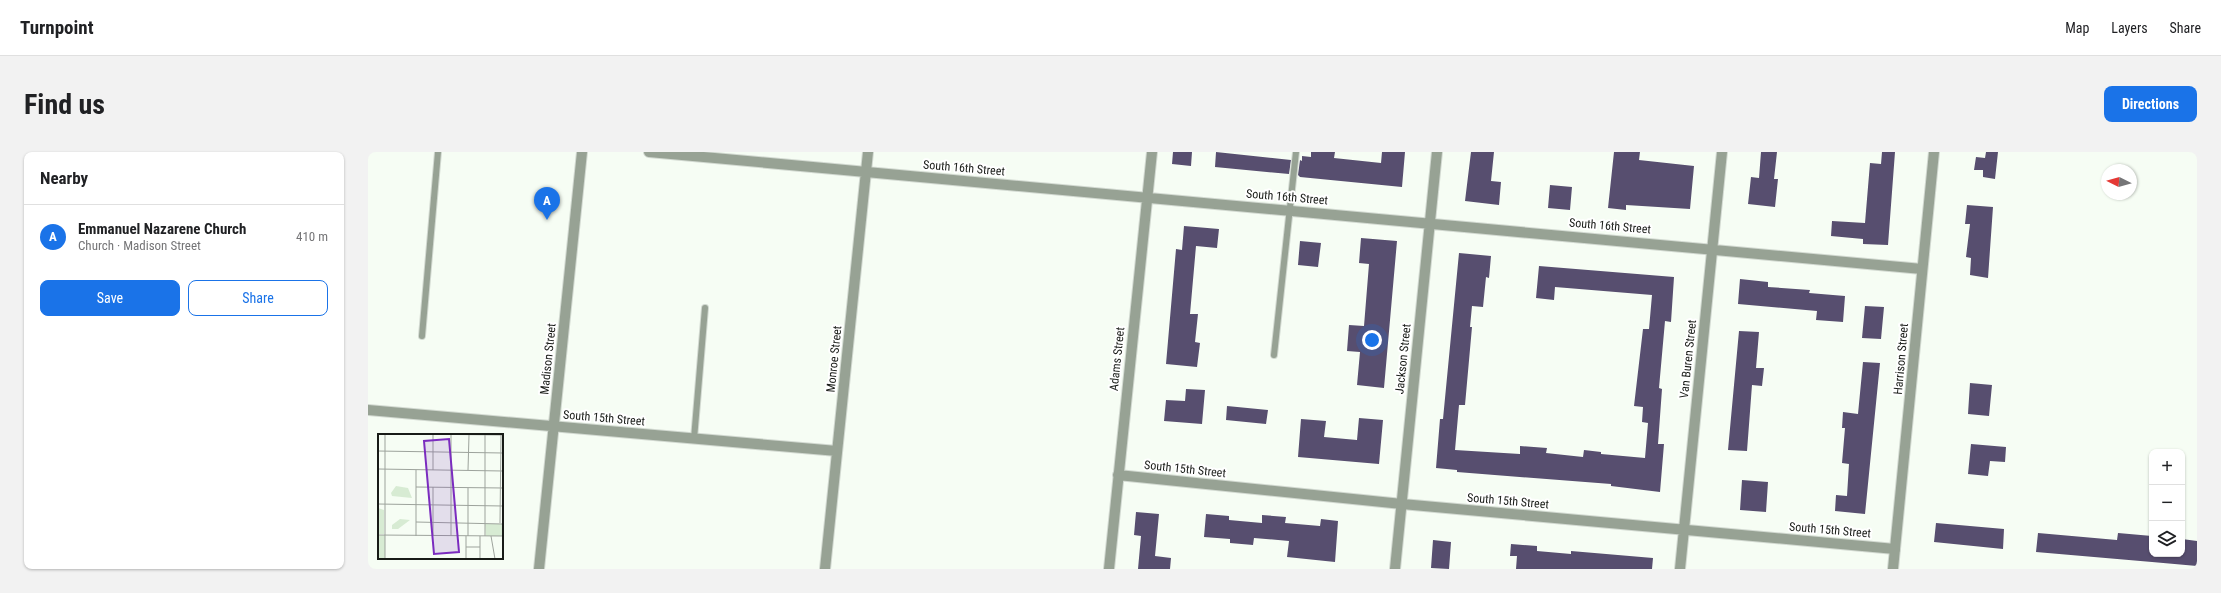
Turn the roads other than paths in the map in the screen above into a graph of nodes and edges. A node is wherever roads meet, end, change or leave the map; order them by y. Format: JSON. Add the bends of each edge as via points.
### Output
{"nodes":[{"id":1,"x":438,"y":152,"type":"edge"},
{"id":2,"x":582,"y":152,"type":"edge"},
{"id":3,"x":649,"y":152,"type":"edge"},
{"id":4,"x":868,"y":152,"type":"edge"},
{"id":5,"x":1152,"y":152,"type":"edge"},
{"id":6,"x":1296,"y":152,"type":"edge"},
{"id":7,"x":1437,"y":152,"type":"edge"},
{"id":8,"x":1722,"y":152,"type":"edge"},
{"id":9,"x":1934,"y":152,"type":"edge"},
{"id":10,"x":866,"y":172,"type":"junction"},
{"id":11,"x":1148,"y":198,"type":"junction"},
{"id":12,"x":1291,"y":211,"type":"junction"},
{"id":13,"x":1430,"y":223,"type":"junction"},
{"id":14,"x":1713,"y":248,"type":"junction"},
{"id":15,"x":1922,"y":269,"type":"junction"},
{"id":16,"x":705,"y":308,"type":"dead end"},
{"id":17,"x":422,"y":336,"type":"dead end"},
{"id":18,"x":1274,"y":354,"type":"dead end"},
{"id":19,"x":368,"y":410,"type":"edge"},
{"id":20,"x":554,"y":427,"type":"junction"},
{"id":21,"x":694,"y":439,"type":"junction"},
{"id":22,"x":838,"y":451,"type":"junction"},
{"id":23,"x":1118,"y":475,"type":"junction"},
{"id":24,"x":1402,"y":504,"type":"junction"},
{"id":25,"x":1684,"y":529,"type":"junction"},
{"id":26,"x":1895,"y":550,"type":"junction"},
{"id":27,"x":539,"y":569,"type":"edge"},
{"id":28,"x":825,"y":569,"type":"edge"},
{"id":29,"x":1109,"y":569,"type":"edge"},
{"id":30,"x":1395,"y":569,"type":"edge"},
{"id":31,"x":1680,"y":569,"type":"edge"},
{"id":32,"x":1894,"y":569,"type":"edge"}],
"edges":[{"from":1,"to":17,"type":"lane"},
{"from":2,"to":20,"type":"street","name":"Madison Street"},
{"from":3,"to":10,"type":"street","name":"South 16th Street"},
{"from":4,"to":10,"type":"street","name":"Monroe Street"},
{"from":5,"to":11,"type":"street","name":"Adams Street"},
{"from":6,"to":12,"type":"lane"},
{"from":7,"to":13,"type":"street","name":"Jackson Street"},
{"from":8,"to":14,"type":"street","name":"Van Buren Street"},
{"from":9,"to":15,"type":"street","name":"Harrison Street"},
{"from":10,"to":11,"type":"street","name":"South 16th Street"},
{"from":10,"to":22,"type":"street","name":"Monroe Street"},
{"from":11,"to":12,"type":"street","name":"South 16th Street"},
{"from":11,"to":23,"type":"street","name":"Adams Street"},
{"from":12,"to":13,"type":"street","name":"South 16th Street"},
{"from":12,"to":18,"type":"lane"},
{"from":13,"to":14,"type":"street","name":"South 16th Street"},
{"from":13,"to":24,"type":"street","name":"Jackson Street"},
{"from":14,"to":15,"type":"street","name":"South 16th Street"},
{"from":14,"to":25,"type":"street","name":"Van Buren Street"},
{"from":15,"to":26,"type":"street","name":"Harrison Street"},
{"from":16,"to":21,"type":"lane"},
{"from":19,"to":20,"type":"street","name":"South 15th Street"},
{"from":20,"to":21,"type":"street","name":"South 15th Street"},
{"from":20,"to":27,"type":"street","name":"Madison Street"},
{"from":21,"to":22,"type":"street","name":"South 15th Street"},
{"from":22,"to":28,"type":"street","name":"Monroe Street"},
{"from":23,"to":24,"type":"street","name":"South 15th Street"},
{"from":23,"to":29,"type":"street","name":"Adams Street"},
{"from":24,"to":25,"type":"street","name":"South 15th Street"},
{"from":24,"to":30,"type":"street","name":"Jackson Street"},
{"from":25,"to":26,"type":"street","name":"South 15th Street"},
{"from":25,"to":31,"type":"street","name":"Van Buren Street"},
{"from":26,"to":32,"type":"street","name":"Harrison Street"}]}
